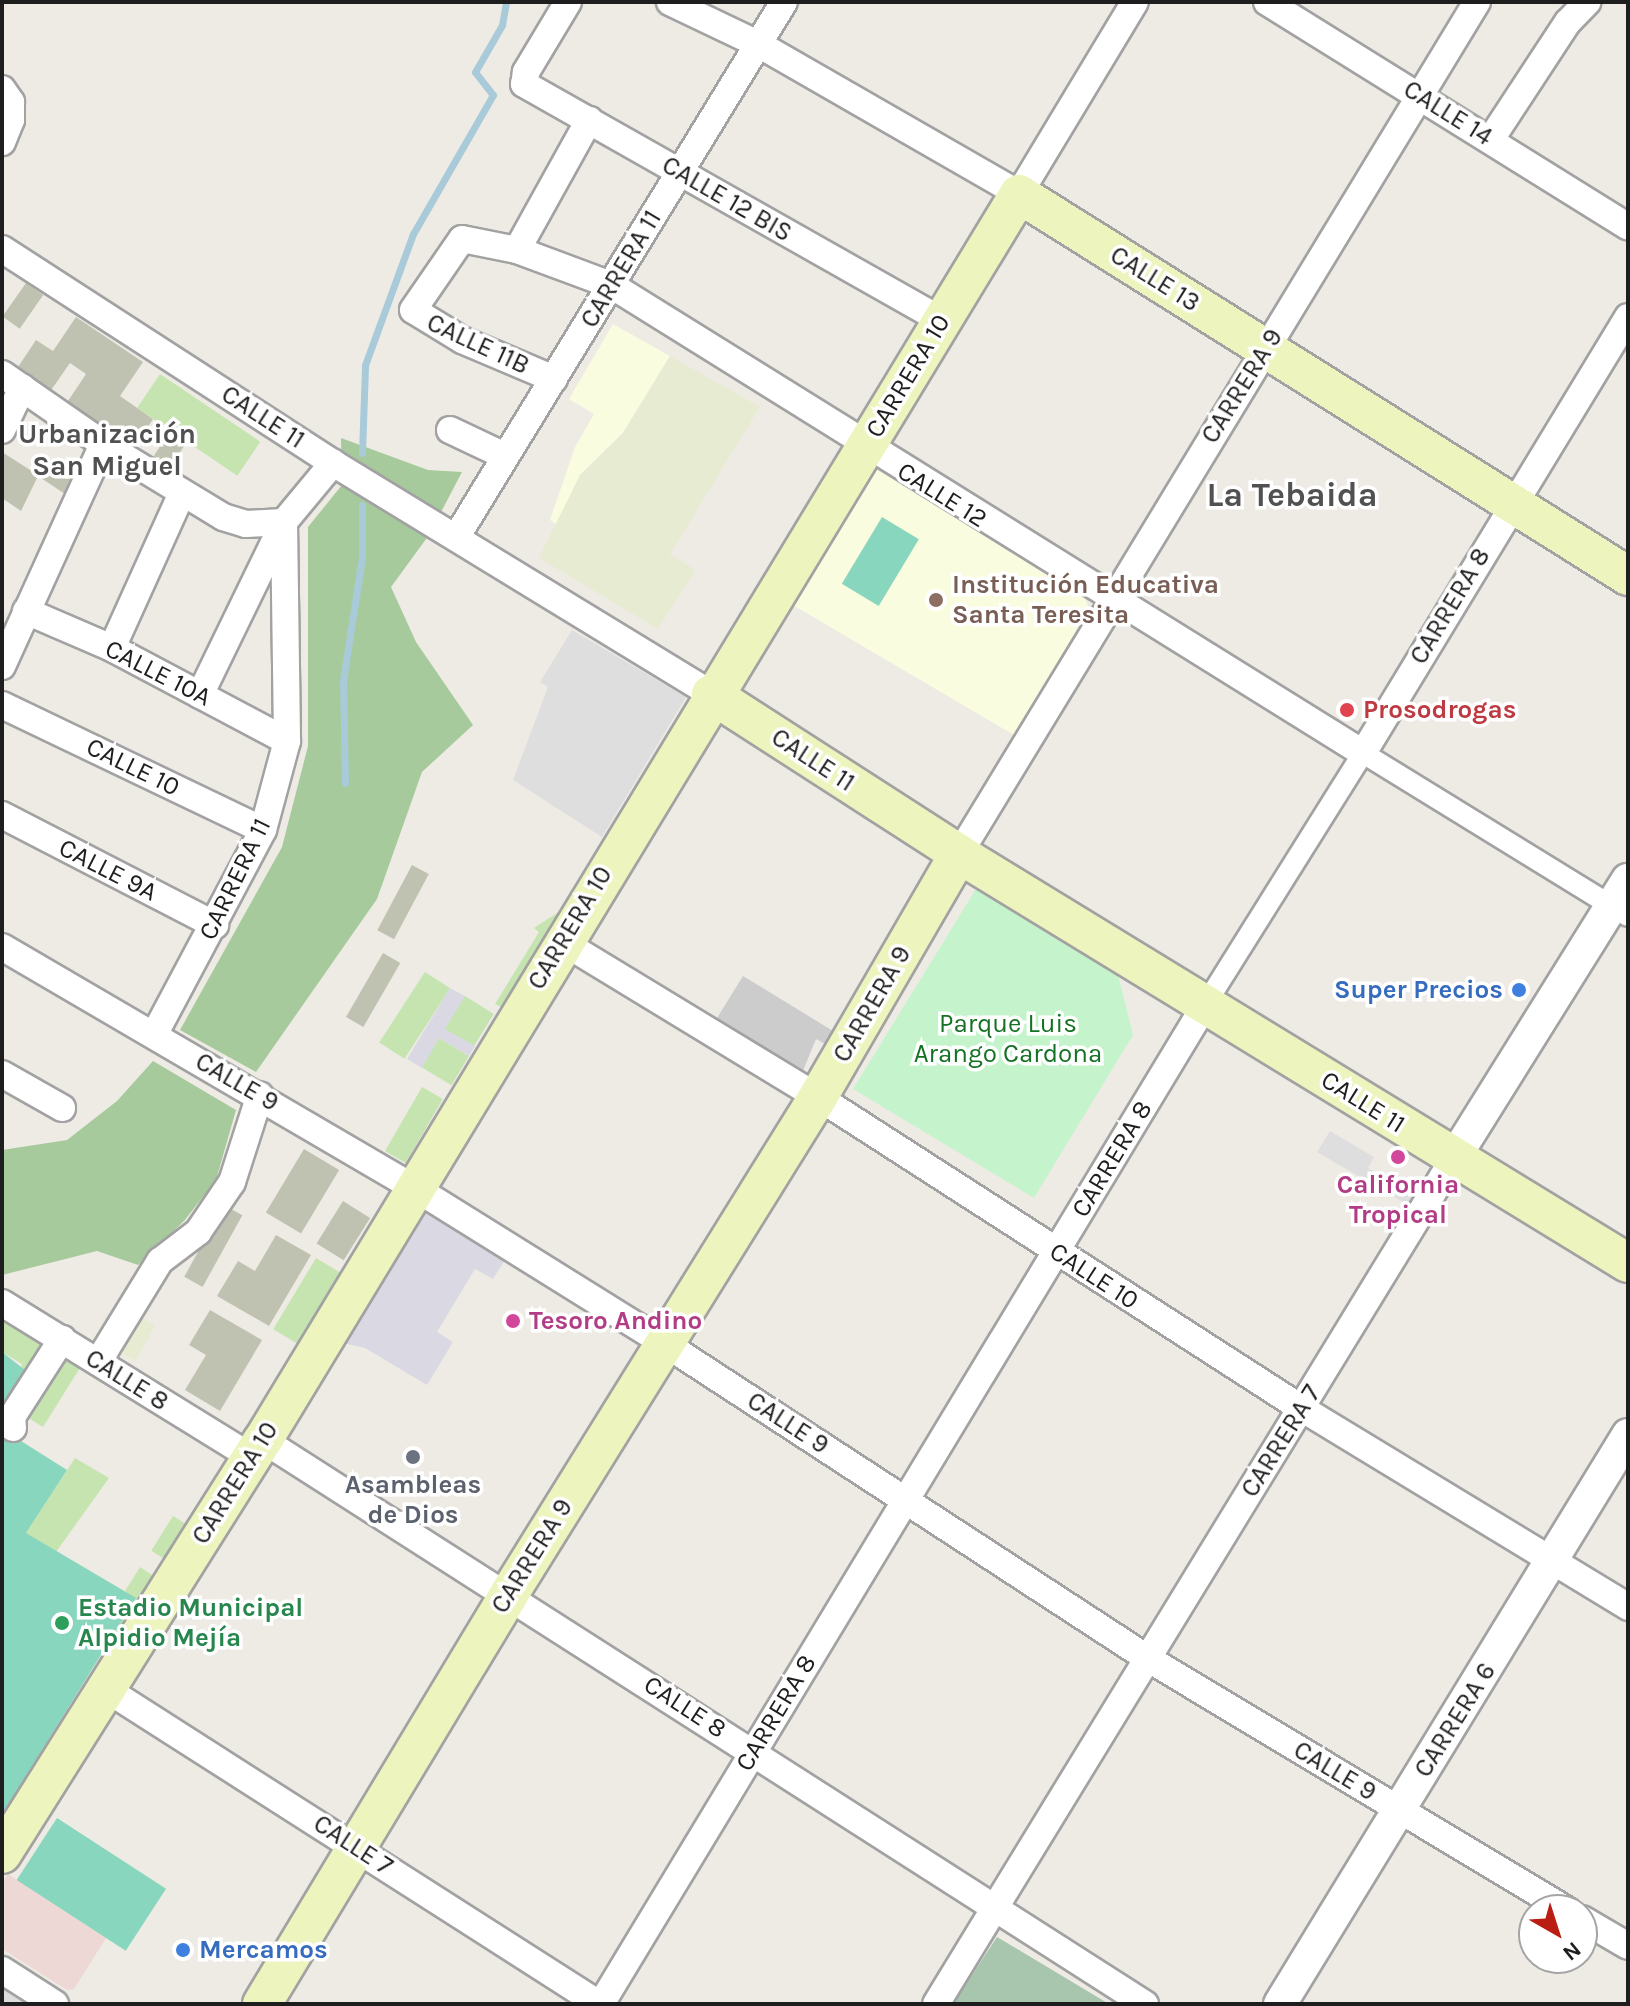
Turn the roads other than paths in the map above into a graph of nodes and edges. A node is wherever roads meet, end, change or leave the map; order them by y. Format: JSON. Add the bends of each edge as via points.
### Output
{"nodes":[{"id":1,"x":568,"y":2,"type":"edge"},
{"id":2,"x":670,"y":2,"type":"edge"},
{"id":3,"x":784,"y":2,"type":"edge"},
{"id":4,"x":1135,"y":2,"type":"edge"},
{"id":5,"x":1267,"y":2,"type":"edge"},
{"id":6,"x":1477,"y":2,"type":"edge"},
{"id":7,"x":1587,"y":2,"type":"edge"},
{"id":8,"x":760,"y":45,"type":"junction"},
{"id":9,"x":2,"y":89,"type":"edge"},
{"id":10,"x":1421,"y":95,"type":"junction"},
{"id":11,"x":589,"y":120,"type":"junction"},
{"id":12,"x":1491,"y":139,"type":"junction"},
{"id":13,"x":2,"y":142,"type":"edge"},
{"id":14,"x":680,"y":172,"type":"junction"},
{"id":15,"x":1019,"y":194,"type":"junction"},
{"id":16,"x":1628,"y":227,"type":"edge"},
{"id":17,"x":2,"y":249,"type":"edge"},
{"id":18,"x":517,"y":250,"type":"junction"},
{"id":19,"x":611,"y":285,"type":"junction"},
{"id":20,"x":417,"y":302,"type":"joint"},
{"id":21,"x":1628,"y":317,"type":"edge"},
{"id":22,"x":941,"y":320,"type":"junction"},
{"id":23,"x":1265,"y":348,"type":"junction"},
{"id":24,"x":554,"y":379,"type":"junction"},
{"id":25,"x":12,"y":381,"type":"edge"},
{"id":26,"x":2,"y":430,"type":"edge"},
{"id":27,"x":450,"y":430,"type":"dead end"},
{"id":28,"x":103,"y":444,"type":"junction"},
{"id":29,"x":864,"y":448,"type":"junction"},
{"id":30,"x":503,"y":455,"type":"junction"},
{"id":31,"x":333,"y":463,"type":"junction"},
{"id":32,"x":182,"y":493,"type":"junction"},
{"id":33,"x":1513,"y":501,"type":"junction"},
{"id":34,"x":284,"y":522,"type":"junction"},
{"id":35,"x":457,"y":536,"type":"junction"},
{"id":36,"x":1628,"y":576,"type":"edge"},
{"id":37,"x":1111,"y":600,"type":"junction"},
{"id":38,"x":26,"y":611,"type":"junction"},
{"id":39,"x":112,"y":648,"type":"junction"},
{"id":40,"x":2,"y":666,"type":"edge"},
{"id":41,"x":711,"y":694,"type":"junction"},
{"id":42,"x":200,"y":695,"type":"junction"},
{"id":43,"x":2,"y":705,"type":"edge"},
{"id":44,"x":287,"y":741,"type":"junction"},
{"id":45,"x":1363,"y":753,"type":"junction"},
{"id":46,"x":2,"y":815,"type":"edge"},
{"id":47,"x":263,"y":830,"type":"junction"},
{"id":48,"x":959,"y":854,"type":"junction"},
{"id":49,"x":1623,"y":900,"type":"edge"},
{"id":50,"x":215,"y":925,"type":"junction"},
{"id":51,"x":561,"y":941,"type":"junction"},
{"id":52,"x":2,"y":947,"type":"edge"},
{"id":53,"x":1205,"y":1005,"type":"junction"},
{"id":54,"x":154,"y":1035,"type":"junction"},
{"id":55,"x":2,"y":1074,"type":"edge"},
{"id":56,"x":260,"y":1095,"type":"junction"},
{"id":57,"x":818,"y":1097,"type":"junction"},
{"id":58,"x":62,"y":1108,"type":"dead end"},
{"id":59,"x":1454,"y":1158,"type":"junction"},
{"id":60,"x":415,"y":1188,"type":"junction"},
{"id":61,"x":1056,"y":1251,"type":"junction"},
{"id":62,"x":1628,"y":1263,"type":"edge"},
{"id":63,"x":2,"y":1303,"type":"edge"},
{"id":64,"x":62,"y":1339,"type":"junction"},
{"id":65,"x":664,"y":1343,"type":"junction"},
{"id":66,"x":98,"y":1362,"type":"junction"},
{"id":67,"x":1301,"y":1408,"type":"junction"},
{"id":68,"x":13,"y":1428,"type":"dead end"},
{"id":69,"x":1628,"y":1435,"type":"edge"},
{"id":70,"x":257,"y":1448,"type":"junction"},
{"id":71,"x":904,"y":1498,"type":"junction"},
{"id":72,"x":1553,"y":1561,"type":"junction"},
{"id":73,"x":509,"y":1594,"type":"junction"},
{"id":74,"x":1628,"y":1607,"type":"edge"},
{"id":75,"x":1147,"y":1658,"type":"junction"},
{"id":76,"x":106,"y":1689,"type":"junction"},
{"id":77,"x":753,"y":1750,"type":"junction"},
{"id":78,"x":1399,"y":1810,"type":"junction"},
{"id":79,"x":356,"y":1847,"type":"junction"},
{"id":80,"x":2,"y":1854,"type":"edge"},
{"id":81,"x":1540,"y":1894,"type":"edge"},
{"id":82,"x":992,"y":1909,"type":"junction"},
{"id":83,"x":1598,"y":1928,"type":"edge"},
{"id":84,"x":1628,"y":1946,"type":"edge"},
{"id":85,"x":2,"y":1970,"type":"edge"},
{"id":86,"x":55,"y":2004,"type":"edge"},
{"id":87,"x":262,"y":2004,"type":"edge"},
{"id":88,"x":600,"y":2004,"type":"edge"},
{"id":89,"x":936,"y":2004,"type":"edge"},
{"id":90,"x":1145,"y":2004,"type":"edge"},
{"id":91,"x":1280,"y":2004,"type":"edge"}],
"edges":[{"from":1,"to":11,"type":"street","name":"CALLE 12 BIS","via":[[524,84]]},
{"from":2,"to":8,"type":"street","name":"CALLE 13"},
{"from":3,"to":8,"type":"street","name":"CARRERA 11"},
{"from":4,"to":15,"type":"street","name":"CARRERA 10"},
{"from":5,"to":10,"type":"street","name":"CALLE 14"},
{"from":6,"to":10,"type":"street","name":"CARRERA 9"},
{"from":7,"to":12,"type":"street","via":[[1568,22]]},
{"from":8,"to":14,"type":"street","name":"CARRERA 11"},
{"from":8,"to":15,"type":"street","name":"CALLE 13"},
{"from":9,"to":13,"type":"street","via":[[11,102]]},
{"from":10,"to":12,"type":"street","name":"CALLE 14"},
{"from":10,"to":23,"type":"street","name":"CARRERA 9"},
{"from":11,"to":14,"type":"street","name":"CALLE 12 BIS"},
{"from":11,"to":18,"type":"street"},
{"from":12,"to":16,"type":"street","name":"CALLE 14"},
{"from":14,"to":19,"type":"street","name":"CARRERA 11"},
{"from":14,"to":22,"type":"street","name":"CALLE 12 BIS"},
{"from":15,"to":22,"type":"main road","name":"CARRERA 10"},
{"from":15,"to":23,"type":"main road","name":"CALLE 13"},
{"from":17,"to":31,"type":"street","name":"CALLE 11"},
{"from":18,"to":19,"type":"street","name":"CALLE 12"},
{"from":18,"to":20,"type":"street","name":"CALLE 12","via":[[469,238],[454,247]]},
{"from":19,"to":24,"type":"street","name":"CARRERA 11"},
{"from":19,"to":29,"type":"street","name":"CALLE 12"},
{"from":20,"to":24,"type":"street","name":"CALLE 11B","via":[[413,310],[418,317]]},
{"from":21,"to":33,"type":"street","name":"CARRERA 8"},
{"from":22,"to":29,"type":"main road","name":"CARRERA 10"},
{"from":23,"to":33,"type":"main road","name":"CALLE 13"},
{"from":23,"to":37,"type":"street","name":"CARRERA 9"},
{"from":24,"to":30,"type":"street","name":"CARRERA 11"},
{"from":25,"to":26,"type":"street"},
{"from":25,"to":28,"type":"street"},
{"from":27,"to":30,"type":"street"},
{"from":28,"to":32,"type":"street"},
{"from":28,"to":38,"type":"street"},
{"from":29,"to":37,"type":"street","name":"CALLE 12"},
{"from":29,"to":41,"type":"main road","name":"CARRERA 10"},
{"from":30,"to":35,"type":"street","name":"CARRERA 11"},
{"from":31,"to":34,"type":"street"},
{"from":31,"to":35,"type":"street","name":"CALLE 11"},
{"from":32,"to":34,"type":"street","via":[[246,524]]},
{"from":32,"to":39,"type":"street"},
{"from":33,"to":36,"type":"main road","name":"CALLE 13"},
{"from":33,"to":45,"type":"street","name":"CARRERA 8"},
{"from":34,"to":42,"type":"street"},
{"from":34,"to":44,"type":"street","name":"CARRERA 11"},
{"from":35,"to":41,"type":"street","name":"CALLE 11"},
{"from":37,"to":45,"type":"street","name":"CALLE 12"},
{"from":37,"to":48,"type":"street","name":"CARRERA 9"},
{"from":38,"to":39,"type":"street","name":"CALLE 10A"},
{"from":38,"to":40,"type":"street"},
{"from":39,"to":42,"type":"street","name":"CALLE 10A"},
{"from":41,"to":48,"type":"main road","name":"CALLE 11"},
{"from":41,"to":51,"type":"main road","name":"CARRERA 10"},
{"from":42,"to":44,"type":"street","name":"CALLE 10A"},
{"from":43,"to":47,"type":"street","name":"CALLE 10"},
{"from":44,"to":47,"type":"street","name":"CARRERA 11"},
{"from":45,"to":49,"type":"street"},
{"from":45,"to":53,"type":"street","name":"CARRERA 8"},
{"from":46,"to":50,"type":"street","name":"CALLE 9A"},
{"from":47,"to":50,"type":"street","name":"CARRERA 11"},
{"from":48,"to":53,"type":"main road","name":"CALLE 11"},
{"from":48,"to":57,"type":"main road","name":"CARRERA 9"},
{"from":49,"to":59,"type":"street","name":"CARRERA 7"},
{"from":50,"to":54,"type":"street","name":"CARRERA 11"},
{"from":51,"to":57,"type":"street","name":"CALLE 10"},
{"from":51,"to":60,"type":"main road","name":"CARRERA 10"},
{"from":52,"to":54,"type":"street","name":"CALLE 9"},
{"from":53,"to":59,"type":"main road","name":"CALLE 11"},
{"from":53,"to":61,"type":"street","name":"CARRERA 8"},
{"from":54,"to":56,"type":"street","name":"CALLE 9"},
{"from":55,"to":58,"type":"street"},
{"from":56,"to":60,"type":"street","name":"CALLE 9"},
{"from":56,"to":66,"type":"street","via":[[232,1182],[198,1232],[160,1261]]},
{"from":57,"to":61,"type":"street","name":"CALLE 10"},
{"from":57,"to":65,"type":"main road","name":"CARRERA 9"},
{"from":59,"to":62,"type":"main road","name":"CALLE 11"},
{"from":59,"to":67,"type":"street","name":"CARRERA 7"},
{"from":60,"to":65,"type":"street","name":"CALLE 9"},
{"from":60,"to":70,"type":"main road","name":"CARRERA 10"},
{"from":61,"to":67,"type":"street","name":"CALLE 10"},
{"from":61,"to":71,"type":"street","name":"CARRERA 8"},
{"from":63,"to":64,"type":"street","name":"CALLE 8"},
{"from":64,"to":66,"type":"street","name":"CALLE 8"},
{"from":64,"to":68,"type":"street","via":[[12,1417]]},
{"from":65,"to":71,"type":"street","name":"CALLE 9"},
{"from":65,"to":73,"type":"main road","name":"CARRERA 9"},
{"from":66,"to":70,"type":"street","name":"CALLE 8"},
{"from":67,"to":72,"type":"street","name":"CALLE 10"},
{"from":67,"to":75,"type":"street","name":"CARRERA 7"},
{"from":69,"to":72,"type":"street","name":"CARRERA 6"},
{"from":70,"to":73,"type":"street","name":"CALLE 8"},
{"from":70,"to":76,"type":"main road","name":"CARRERA 10"},
{"from":71,"to":75,"type":"street","name":"CALLE 9"},
{"from":71,"to":77,"type":"street","name":"CARRERA 8"},
{"from":72,"to":74,"type":"street","name":"CALLE 10"},
{"from":72,"to":78,"type":"street","name":"CARRERA 6"},
{"from":73,"to":77,"type":"street","name":"CALLE 8"},
{"from":73,"to":79,"type":"main road","name":"CARRERA 9"},
{"from":75,"to":78,"type":"street","name":"CALLE 9"},
{"from":75,"to":82,"type":"street","name":"CARRERA 7"},
{"from":76,"to":79,"type":"street","name":"CALLE 7"},
{"from":76,"to":80,"type":"main road","name":"CARRERA 10"},
{"from":77,"to":82,"type":"street","name":"CALLE 8"},
{"from":77,"to":88,"type":"street","name":"CARRERA 8"},
{"from":78,"to":81,"type":"street","name":"CALLE 9"},
{"from":78,"to":91,"type":"street","name":"CARRERA 6"},
{"from":79,"to":87,"type":"main road","name":"CARRERA 9"},
{"from":79,"to":88,"type":"street","name":"CALLE 7"},
{"from":82,"to":89,"type":"street","name":"CARRERA 7"},
{"from":82,"to":90,"type":"street","name":"CALLE 8"},
{"from":83,"to":84,"type":"street"},
{"from":85,"to":86,"type":"street"}]}
